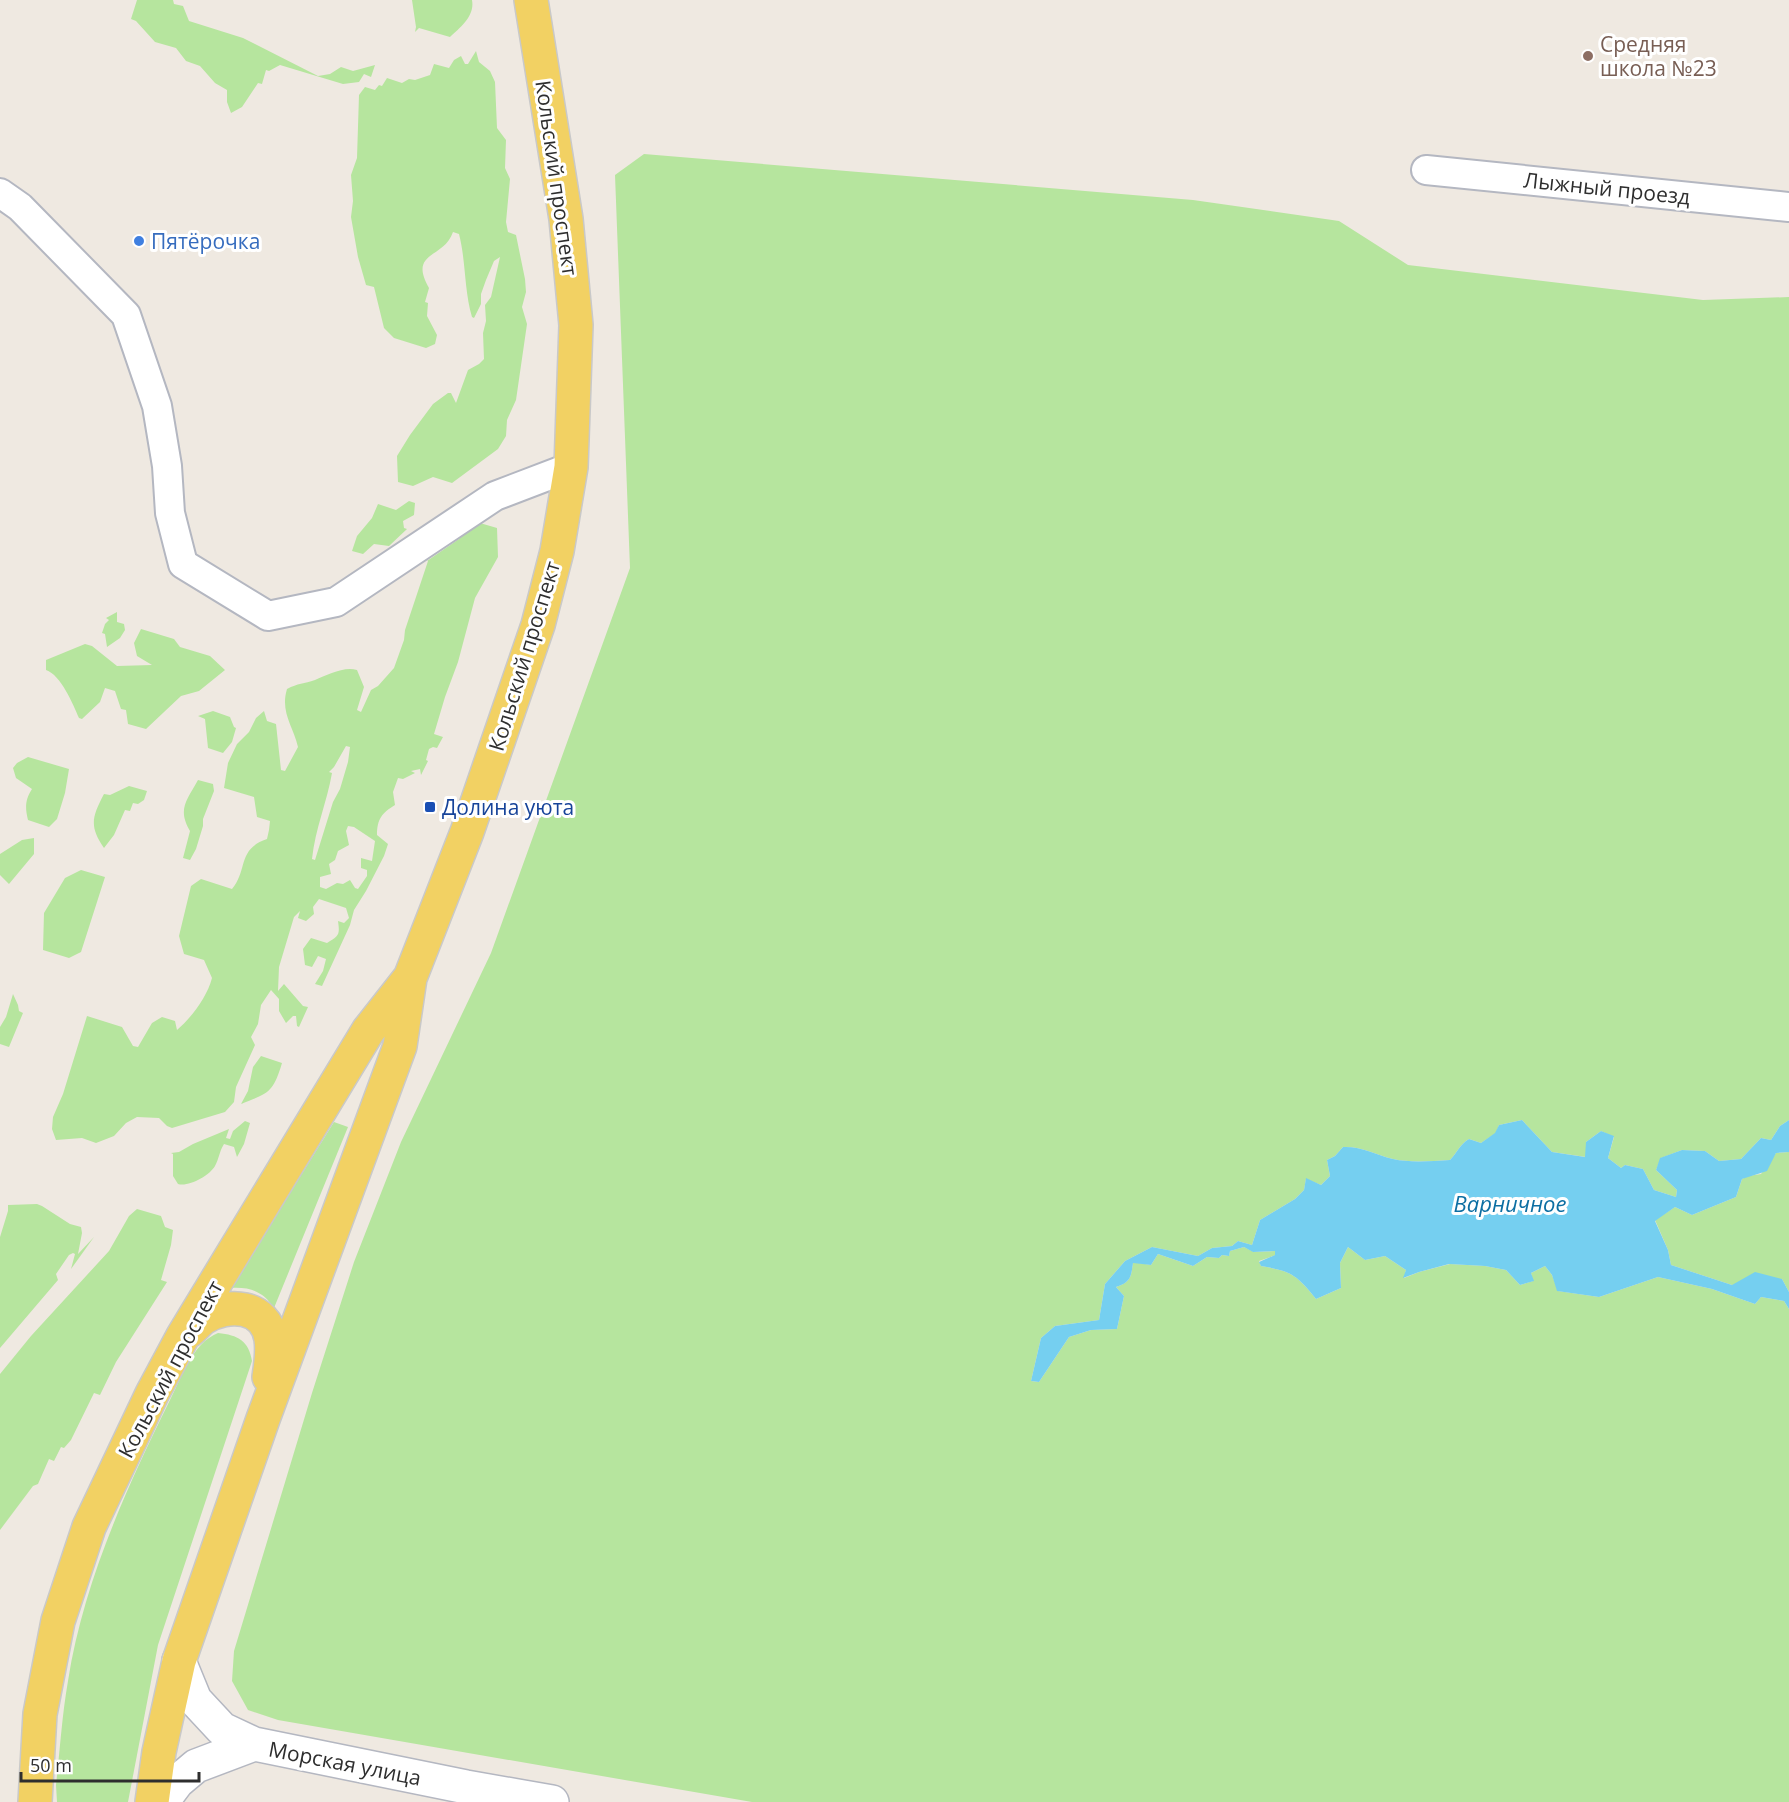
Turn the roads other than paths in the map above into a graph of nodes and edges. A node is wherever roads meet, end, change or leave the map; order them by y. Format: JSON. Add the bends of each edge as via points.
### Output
{"nodes":[{"id":1,"x":531,"y":0,"type":"edge"},
{"id":2,"x":1426,"y":170,"type":"dead end"},
{"id":3,"x":0,"y":193,"type":"edge"},
{"id":4,"x":1789,"y":207,"type":"edge"},
{"id":5,"x":571,"y":467,"type":"junction"},
{"id":6,"x":410,"y":978,"type":"junction"},
{"id":7,"x":183,"y":1336,"type":"junction"},
{"id":8,"x":262,"y":1419,"type":"junction"},
{"id":9,"x":179,"y":1661,"type":"junction"},
{"id":10,"x":254,"y":1744,"type":"junction"},
{"id":11,"x":35,"y":1802,"type":"edge"},
{"id":12,"x":152,"y":1802,"type":"edge"},
{"id":13,"x":162,"y":1802,"type":"edge"},
{"id":14,"x":552,"y":1802,"type":"edge"}],
"edges":[{"from":1,"to":5,"type":"main road","name":"Кольский проспект","via":[[566,219],[576,325]]},
{"from":2,"to":4,"type":"street","name":"Лыжный проезд"},
{"from":3,"to":5,"type":"street","via":[[20,207],[126,315],[157,406],[170,513],[183,564],[268,616],[336,602],[495,496]]},
{"from":5,"to":6,"type":"main road","name":"Кольский проспект","via":[[557,551],[538,625],[467,832]]},
{"from":6,"to":7,"type":"main road","name":"Кольский проспект","via":[[368,1031]]},
{"from":6,"to":8,"type":"main road","name":"Кольский проспект","via":[[400,1046]]},
{"from":7,"to":8,"type":"main road","via":[[204,1318],[220,1311],[249,1310],[262,1318],[271,1336],[272,1356]]},
{"from":7,"to":11,"type":"main road","name":"Кольский проспект","via":[[89,1527],[58,1621],[40,1714]]},
{"from":8,"to":9,"type":"main road","name":"Кольский проспект"},
{"from":9,"to":10,"type":"street","name":"Морская улица","via":[[195,1700],[222,1729]]},
{"from":9,"to":12,"type":"main road","name":"Кольский проспект"},
{"from":10,"to":13,"type":"street","via":[[196,1766]]},
{"from":10,"to":14,"type":"street","name":"Морская улица"}]}
